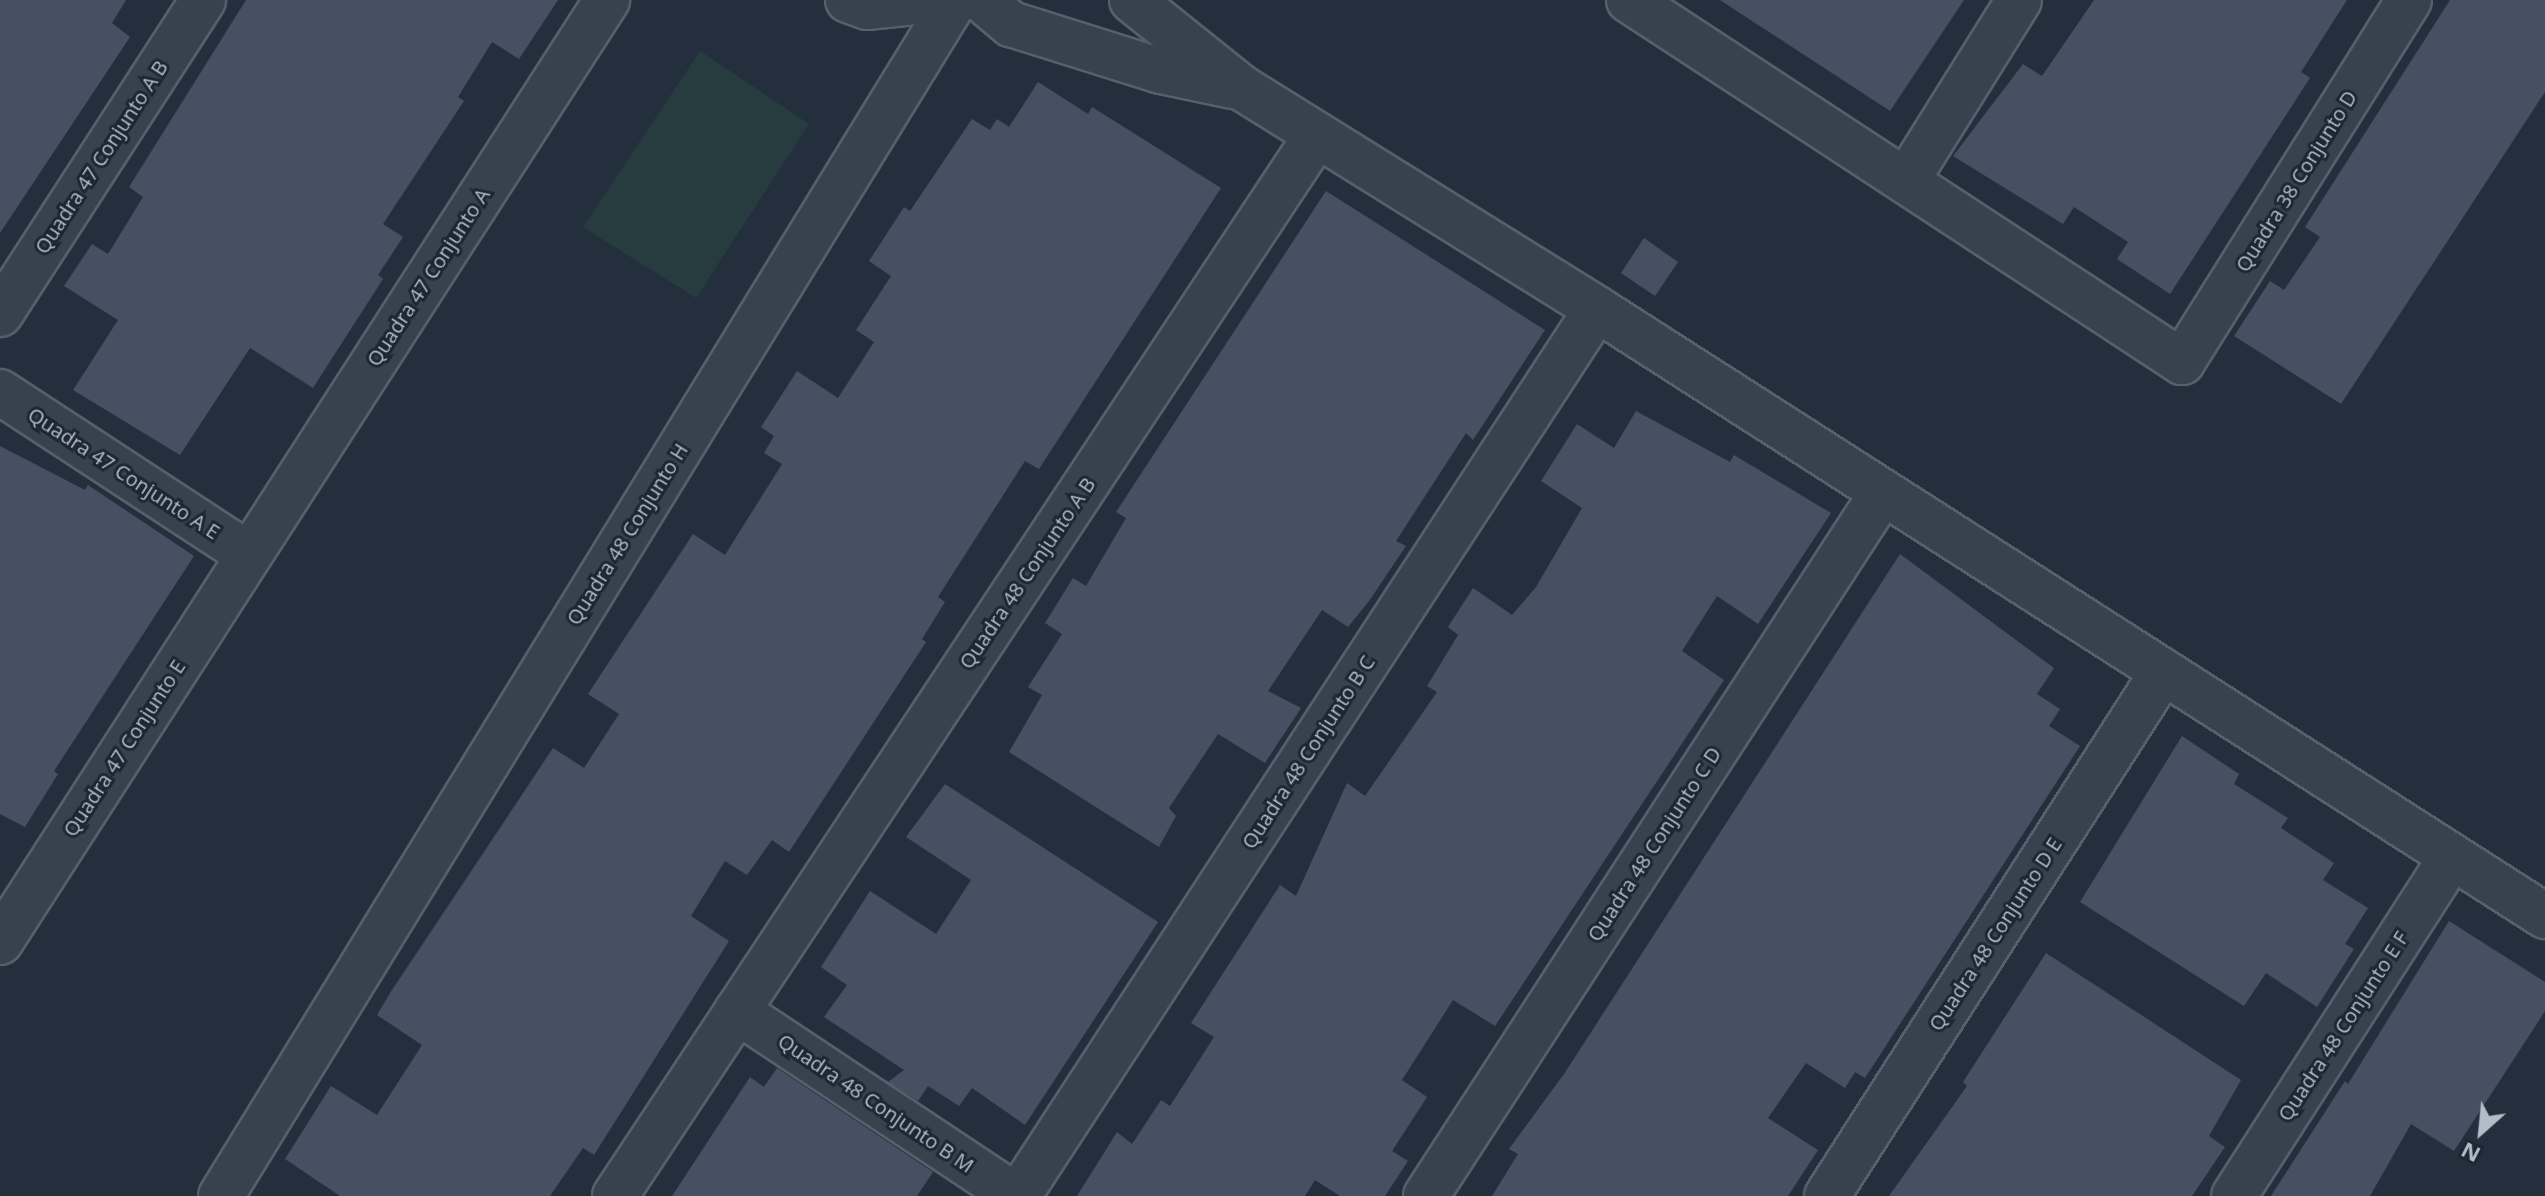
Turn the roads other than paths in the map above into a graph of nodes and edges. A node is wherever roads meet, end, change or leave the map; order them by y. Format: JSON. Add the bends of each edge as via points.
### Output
{"nodes":[{"id":1,"x":203,"y":0,"type":"edge"},
{"id":2,"x":607,"y":0,"type":"edge"},
{"id":3,"x":848,"y":0,"type":"edge"},
{"id":4,"x":934,"y":0,"type":"edge"},
{"id":5,"x":955,"y":0,"type":"edge"},
{"id":6,"x":982,"y":0,"type":"edge"},
{"id":7,"x":1132,"y":0,"type":"edge"},
{"id":8,"x":1629,"y":0,"type":"edge"},
{"id":9,"x":2019,"y":0,"type":"edge"},
{"id":10,"x":2409,"y":0,"type":"edge"},
{"id":11,"x":1242,"y":88,"type":"junction"},
{"id":12,"x":1317,"y":135,"type":"junction"},
{"id":13,"x":1906,"y":181,"type":"junction"},
{"id":14,"x":1597,"y":309,"type":"junction"},
{"id":15,"x":0,"y":314,"type":"edge"},
{"id":16,"x":0,"y":392,"type":"edge"},
{"id":17,"x":1883,"y":492,"type":"junction"},
{"id":18,"x":248,"y":554,"type":"junction"},
{"id":19,"x":2163,"y":672,"type":"junction"},
{"id":20,"x":2452,"y":857,"type":"junction"},
{"id":21,"x":2545,"y":916,"type":"edge"},
{"id":22,"x":0,"y":942,"type":"edge"},
{"id":23,"x":737,"y":1011,"type":"junction"},
{"id":24,"x":221,"y":1196,"type":"edge"},
{"id":25,"x":615,"y":1196,"type":"edge"},
{"id":26,"x":1017,"y":1196,"type":"edge"},
{"id":27,"x":1426,"y":1196,"type":"edge"},
{"id":28,"x":1827,"y":1196,"type":"edge"},
{"id":29,"x":2234,"y":1196,"type":"edge"}],
"edges":[{"from":1,"to":15,"type":"street","name":"Quadra 47 Conjunto A B"},
{"from":2,"to":18,"type":"street","name":"Quadra 47 Conjunto A"},
{"from":3,"to":4,"type":"street","via":[[867,7]]},
{"from":5,"to":24,"type":"street","name":"Quadra 48 Conjunto H"},
{"from":6,"to":11,"type":"street","via":[[1011,24],[1161,71]]},
{"from":7,"to":11,"type":"street"},
{"from":8,"to":13,"type":"street"},
{"from":9,"to":13,"type":"street"},
{"from":10,"to":13,"type":"street","name":"Quadra 38 Conjunto D","via":[[2182,362]]},
{"from":11,"to":12,"type":"street"},
{"from":12,"to":14,"type":"street"},
{"from":12,"to":23,"type":"street","name":"Quadra 48 Conjunto A B"},
{"from":14,"to":17,"type":"street"},
{"from":14,"to":26,"type":"street","name":"Quadra 48 Conjunto B C"},
{"from":16,"to":18,"type":"street","name":"Quadra 47 Conjunto A E"},
{"from":17,"to":19,"type":"street"},
{"from":17,"to":27,"type":"street","name":"Quadra 48 Conjunto C D"},
{"from":18,"to":22,"type":"street","name":"Quadra 47 Conjunto E"},
{"from":19,"to":20,"type":"street"},
{"from":19,"to":28,"type":"street","name":"Quadra 48 Conjunto D E"},
{"from":20,"to":21,"type":"street"},
{"from":20,"to":29,"type":"street","name":"Quadra 48 Conjunto E F"},
{"from":23,"to":25,"type":"street","name":"Quadra 48 Conjunto A B"},
{"from":23,"to":26,"type":"street","name":"Quadra 48 Conjunto B M"}]}
